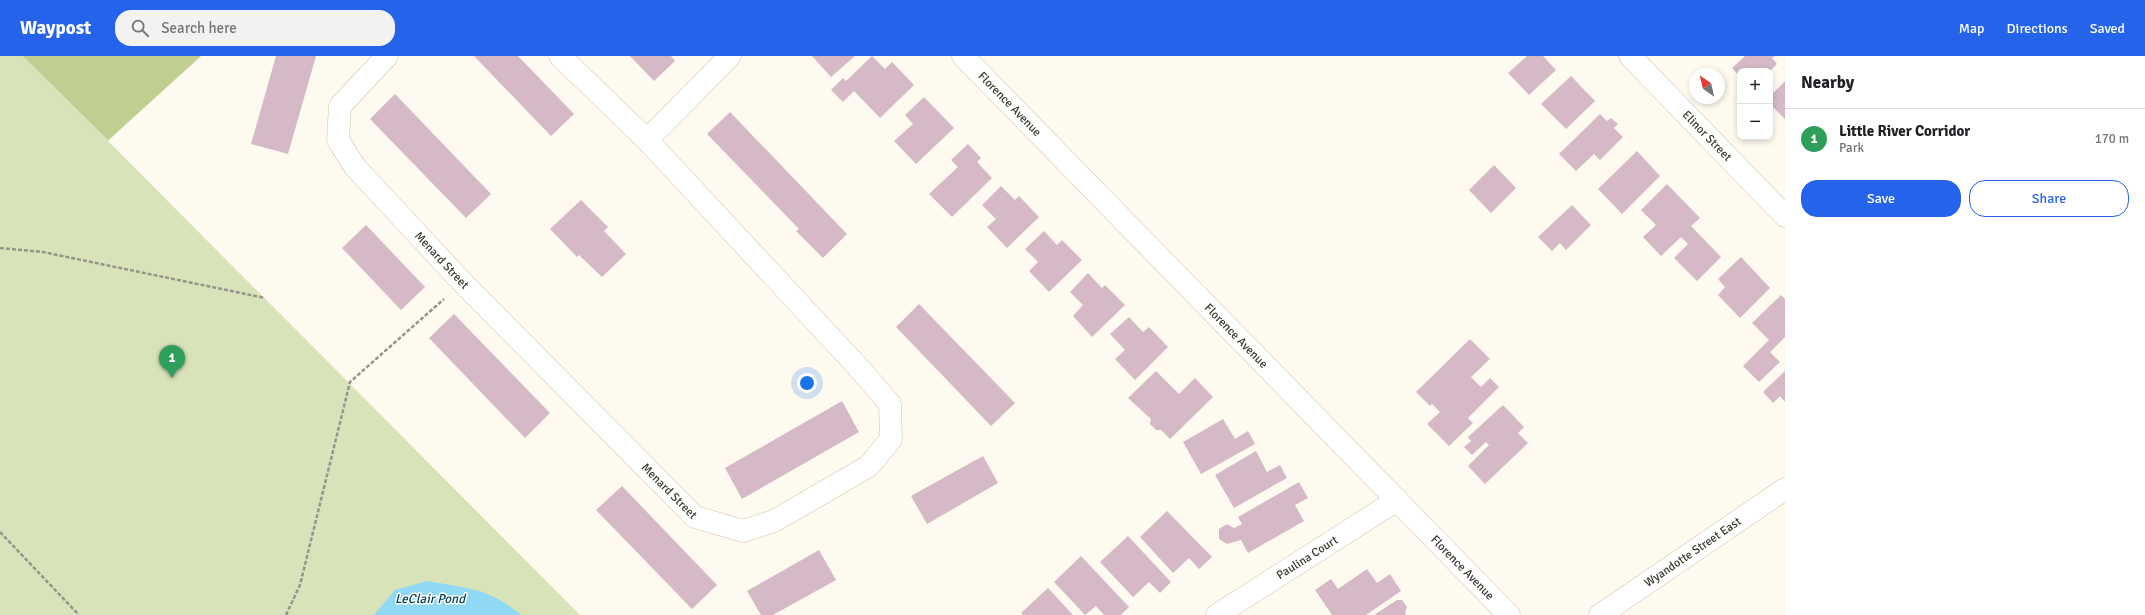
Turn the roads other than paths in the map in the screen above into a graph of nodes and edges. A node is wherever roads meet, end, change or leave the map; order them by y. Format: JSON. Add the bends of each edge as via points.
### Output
{"nodes":[{"id":1,"x":387,"y":56,"type":"edge"},
{"id":2,"x":560,"y":56,"type":"edge"},
{"id":3,"x":730,"y":56,"type":"edge"},
{"id":4,"x":963,"y":56,"type":"edge"},
{"id":5,"x":1630,"y":56,"type":"edge"},
{"id":6,"x":647,"y":140,"type":"junction"},
{"id":7,"x":1785,"y":216,"type":"edge"},
{"id":8,"x":1785,"y":489,"type":"edge"},
{"id":9,"x":1397,"y":500,"type":"junction"},
{"id":10,"x":1217,"y":615,"type":"edge"},
{"id":11,"x":1509,"y":615,"type":"edge"},
{"id":12,"x":1600,"y":615,"type":"edge"}],
"edges":[{"from":1,"to":6,"type":"street","name":"Menard Street","via":[[340,106],[338,140],[354,167],[463,282],[695,517],[743,531],[774,521],[869,466],[891,439],[890,404]]},
{"from":2,"to":6,"type":"street","name":"Menard Street"},
{"from":3,"to":6,"type":"street"},
{"from":4,"to":9,"type":"street","name":"Florence Avenue"},
{"from":5,"to":7,"type":"street","name":"Elinor Street"},
{"from":8,"to":12,"type":"street","name":"Wyandotte Street East"},
{"from":9,"to":10,"type":"street","name":"Paulina Court"},
{"from":9,"to":11,"type":"street","name":"Florence Avenue"}]}
